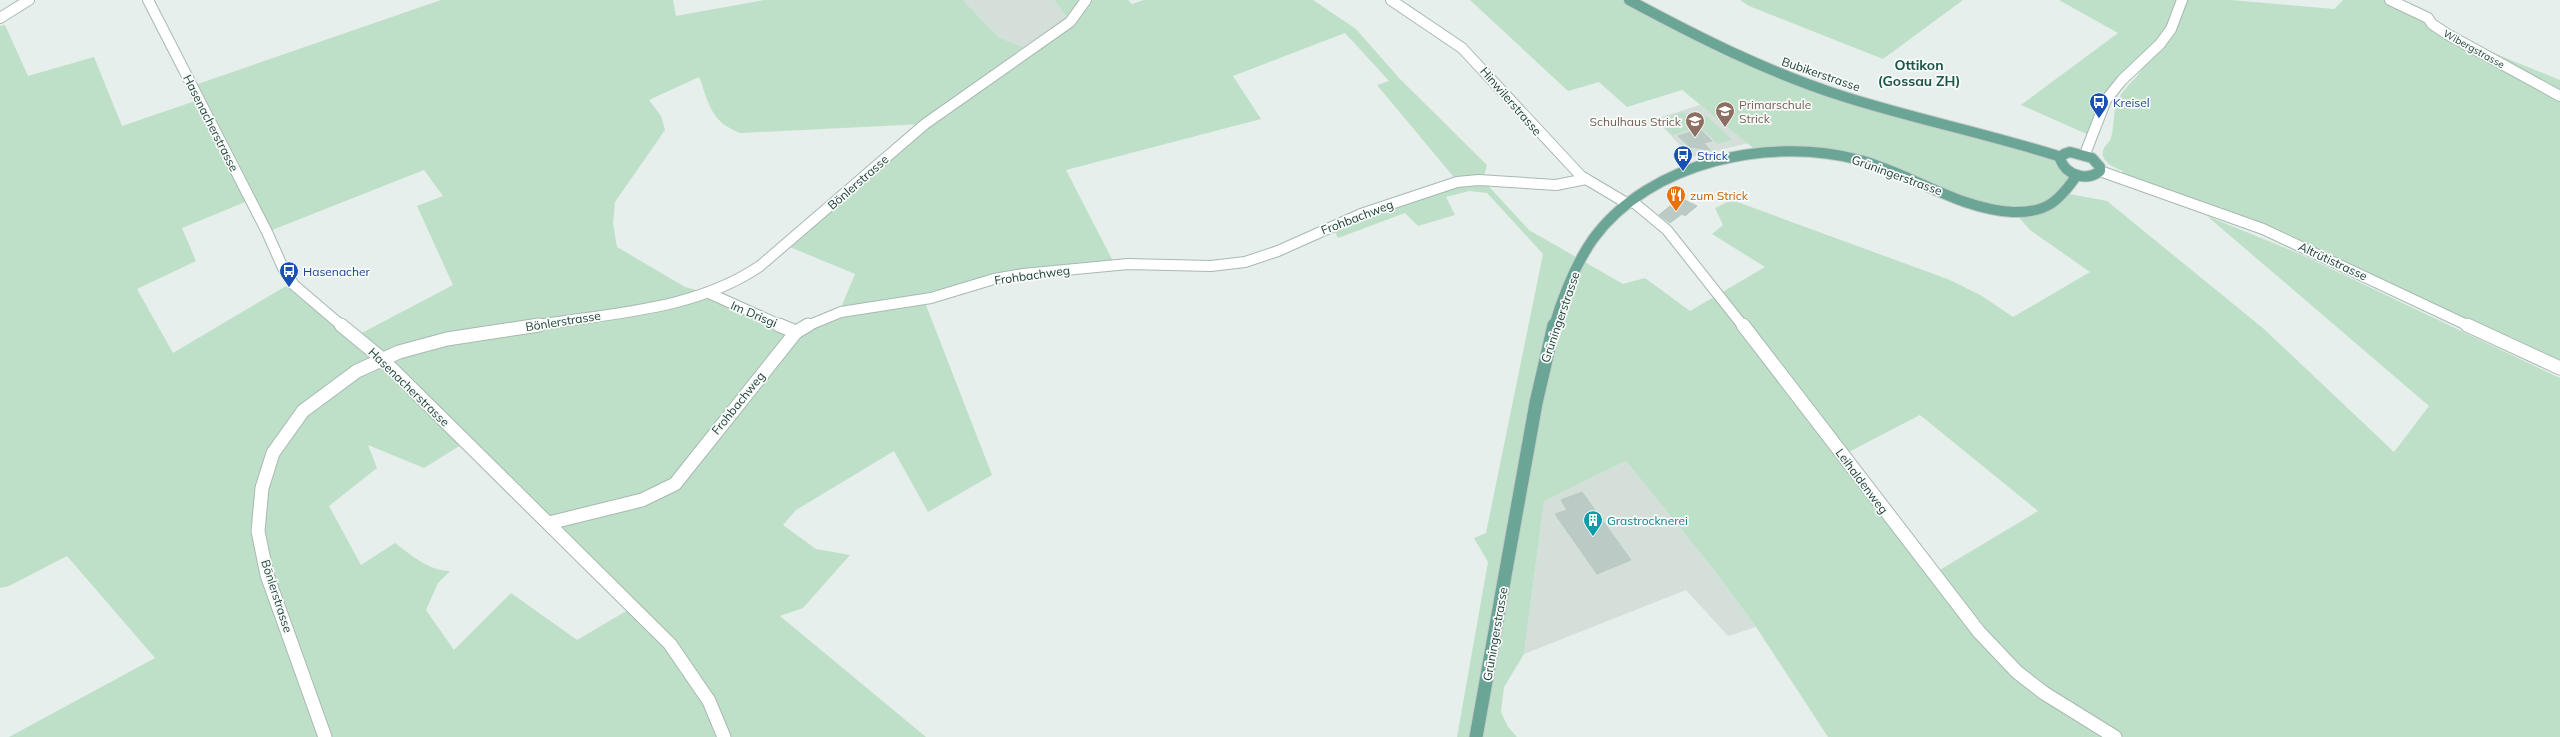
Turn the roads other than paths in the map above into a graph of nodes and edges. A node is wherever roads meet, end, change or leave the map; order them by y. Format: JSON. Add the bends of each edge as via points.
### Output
{"nodes":[{"id":1,"x":29,"y":0,"type":"edge"},
{"id":2,"x":148,"y":0,"type":"edge"},
{"id":3,"x":1086,"y":0,"type":"edge"},
{"id":4,"x":1391,"y":0,"type":"edge"},
{"id":5,"x":1629,"y":0,"type":"edge"},
{"id":6,"x":2182,"y":0,"type":"edge"},
{"id":7,"x":2390,"y":0,"type":"edge"},
{"id":8,"x":0,"y":18,"type":"edge"},
{"id":9,"x":2560,"y":96,"type":"edge"},
{"id":10,"x":2085,"y":154,"type":"junction"},
{"id":11,"x":2061,"y":157,"type":"junction"},
{"id":12,"x":2100,"y":171,"type":"junction"},
{"id":13,"x":2077,"y":175,"type":"junction"},
{"id":14,"x":1586,"y":180,"type":"junction"},
{"id":15,"x":1630,"y":203,"type":"junction"},
{"id":16,"x":711,"y":294,"type":"junction"},
{"id":17,"x":796,"y":332,"type":"junction"},
{"id":18,"x":382,"y":358,"type":"junction"},
{"id":19,"x":2560,"y":368,"type":"edge"},
{"id":20,"x":549,"y":523,"type":"junction"},
{"id":21,"x":325,"y":737,"type":"edge"},
{"id":22,"x":724,"y":737,"type":"edge"},
{"id":23,"x":1476,"y":737,"type":"edge"},
{"id":24,"x":2115,"y":737,"type":"edge"}],
"edges":[{"from":1,"to":8,"type":"street"},
{"from":2,"to":18,"type":"street","name":"Hasenacherstrasse","via":[[283,268],[294,285]]},
{"from":3,"to":16,"type":"street","name":"Bönlerstrasse","via":[[1070,22],[924,124],[760,266],[739,281]]},
{"from":4,"to":14,"type":"street","name":"Hinwilerstrasse","via":[[1473,57],[1546,140]]},
{"from":5,"to":11,"type":"main road","name":"Bubikerstrasse","via":[[1699,37],[1798,81]]},
{"from":6,"to":10,"type":"street","via":[[2171,29],[2160,44],[2122,80],[2106,100]]},
{"from":7,"to":9,"type":"street","name":"Wibergstrasse","via":[[2428,18],[2446,34]]},
{"from":10,"to":11,"type":"main road","via":[[2070,152]]},
{"from":10,"to":12,"type":"main road","via":[[2098,162]]},
{"from":11,"to":13,"type":"main road","via":[[2061,164]]},
{"from":12,"to":13,"type":"main road","via":[[2094,176]]},
{"from":12,"to":19,"type":"street","name":"Altrütistrasse","via":[[2263,229]]},
{"from":13,"to":15,"type":"main road","name":"Grüningerstrasse","via":[[2064,193],[2050,204],[2030,211],[2008,212],[1979,206],[1852,158],[1814,151],[1777,150],[1742,155],[1695,167],[1674,176]]},
{"from":14,"to":15,"type":"street","name":"Hinwilerstrasse"},
{"from":14,"to":17,"type":"street","name":"Frohbachweg","via":[[1548,185],[1461,181],[1332,226],[1248,262],[1202,268],[1115,265],[1031,273],[994,279],[923,300],[840,310]]},
{"from":15,"to":23,"type":"main road","name":"Grüningerstrasse","via":[[1597,233],[1580,260],[1543,366]]},
{"from":15,"to":24,"type":"street","name":"Leihaldenweg","via":[[1667,230],[1704,273],[1979,632],[2023,677]]},
{"from":16,"to":17,"type":"street","name":"Im Drisgi"},
{"from":16,"to":18,"type":"street","name":"Bönlerstrasse","via":[[682,302],[447,339]]},
{"from":17,"to":20,"type":"street","name":"Frohbachweg","via":[[674,484],[642,500]]},
{"from":18,"to":20,"type":"street","name":"Hasenacherstrasse"},
{"from":18,"to":21,"type":"street","name":"Bönlerstrasse","via":[[357,371],[303,410],[273,453],[262,488],[258,531],[267,575]]},
{"from":20,"to":22,"type":"street","name":"Hasenacherstrasse","via":[[670,644],[708,701]]}]}
